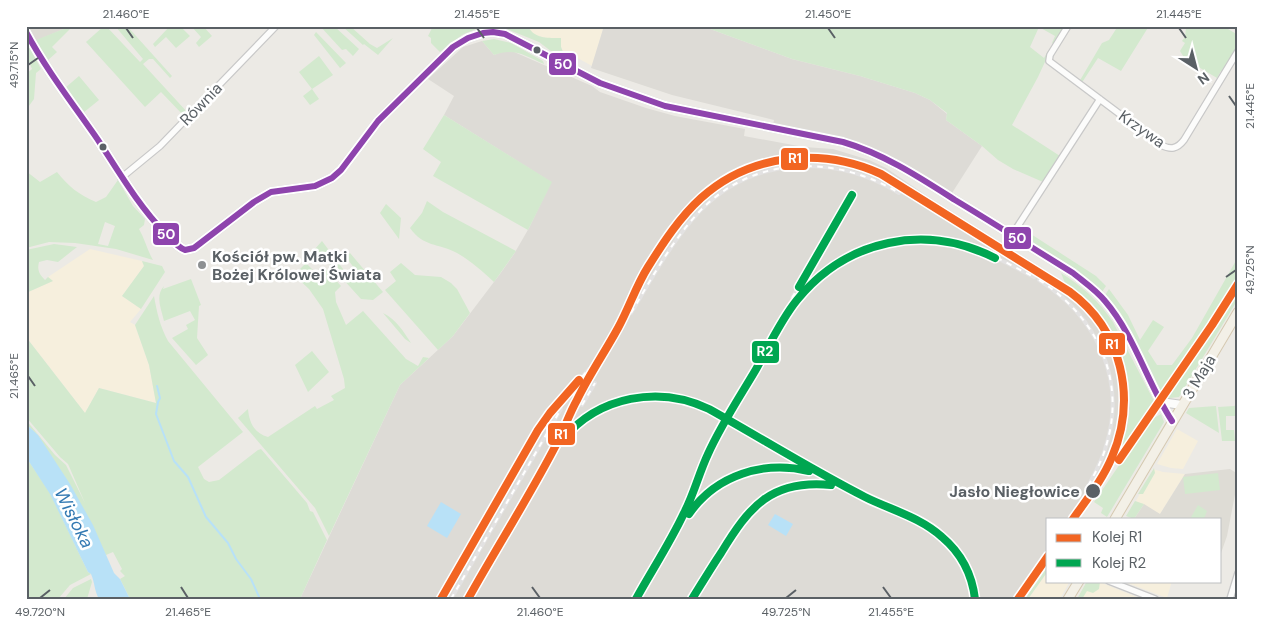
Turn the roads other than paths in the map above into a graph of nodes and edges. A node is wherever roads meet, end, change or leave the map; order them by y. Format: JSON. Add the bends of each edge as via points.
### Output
{"nodes":[{"id":1,"x":276,"y":26,"type":"edge"},
{"id":2,"x":1068,"y":26,"type":"edge"},
{"id":3,"x":493,"y":29,"type":"edge"},
{"id":4,"x":26,"y":32,"type":"edge"},
{"id":5,"x":1238,"y":51,"type":"edge"},
{"id":6,"x":1100,"y":99,"type":"junction"},
{"id":7,"x":121,"y":178,"type":"junction"},
{"id":8,"x":1012,"y":235,"type":"junction"},
{"id":9,"x":1238,"y":312,"type":"edge"},
{"id":10,"x":1162,"y":402,"type":"junction"},
{"id":11,"x":1182,"y":405,"type":"junction"},
{"id":12,"x":1172,"y":421,"type":"junction"},
{"id":13,"x":1116,"y":518,"type":"edge"},
{"id":14,"x":1238,"y":573,"type":"edge"},
{"id":15,"x":1078,"y":582,"type":"edge"},
{"id":16,"x":1112,"y":582,"type":"edge"},
{"id":17,"x":1068,"y":599,"type":"edge"},
{"id":18,"x":1155,"y":599,"type":"edge"},
{"id":19,"x":1230,"y":599,"type":"edge"}],
"edges":[{"from":1,"to":7,"type":"street","name":"Równia","via":[[160,146]]},
{"from":2,"to":6,"type":"street","name":"Krzywa","via":[[1049,61]]},
{"from":3,"to":7,"type":"street","via":[[468,38],[447,52],[378,120],[327,182],[271,192],[191,249],[185,250],[177,245],[145,211]]},
{"from":3,"to":8,"type":"street","via":[[600,83],[665,106],[860,147],[898,165]]},
{"from":4,"to":7,"type":"street","via":[[47,70]]},
{"from":5,"to":6,"type":"street","name":"Krzywa","via":[[1176,148],[1161,145]]},
{"from":6,"to":8,"type":"street"},
{"from":8,"to":10,"type":"street","via":[[1073,273],[1105,301],[1125,330]]},
{"from":9,"to":11,"type":"main road","name":"3 Maja"},
{"from":10,"to":11,"type":"street"},
{"from":10,"to":12,"type":"street"},
{"from":11,"to":12,"type":"main road","name":"3 Maja"},
{"from":12,"to":13,"type":"main road","name":"3 Maja"},
{"from":14,"to":19,"type":"street"},
{"from":15,"to":17,"type":"main road"},
{"from":16,"to":18,"type":"street"}]}
